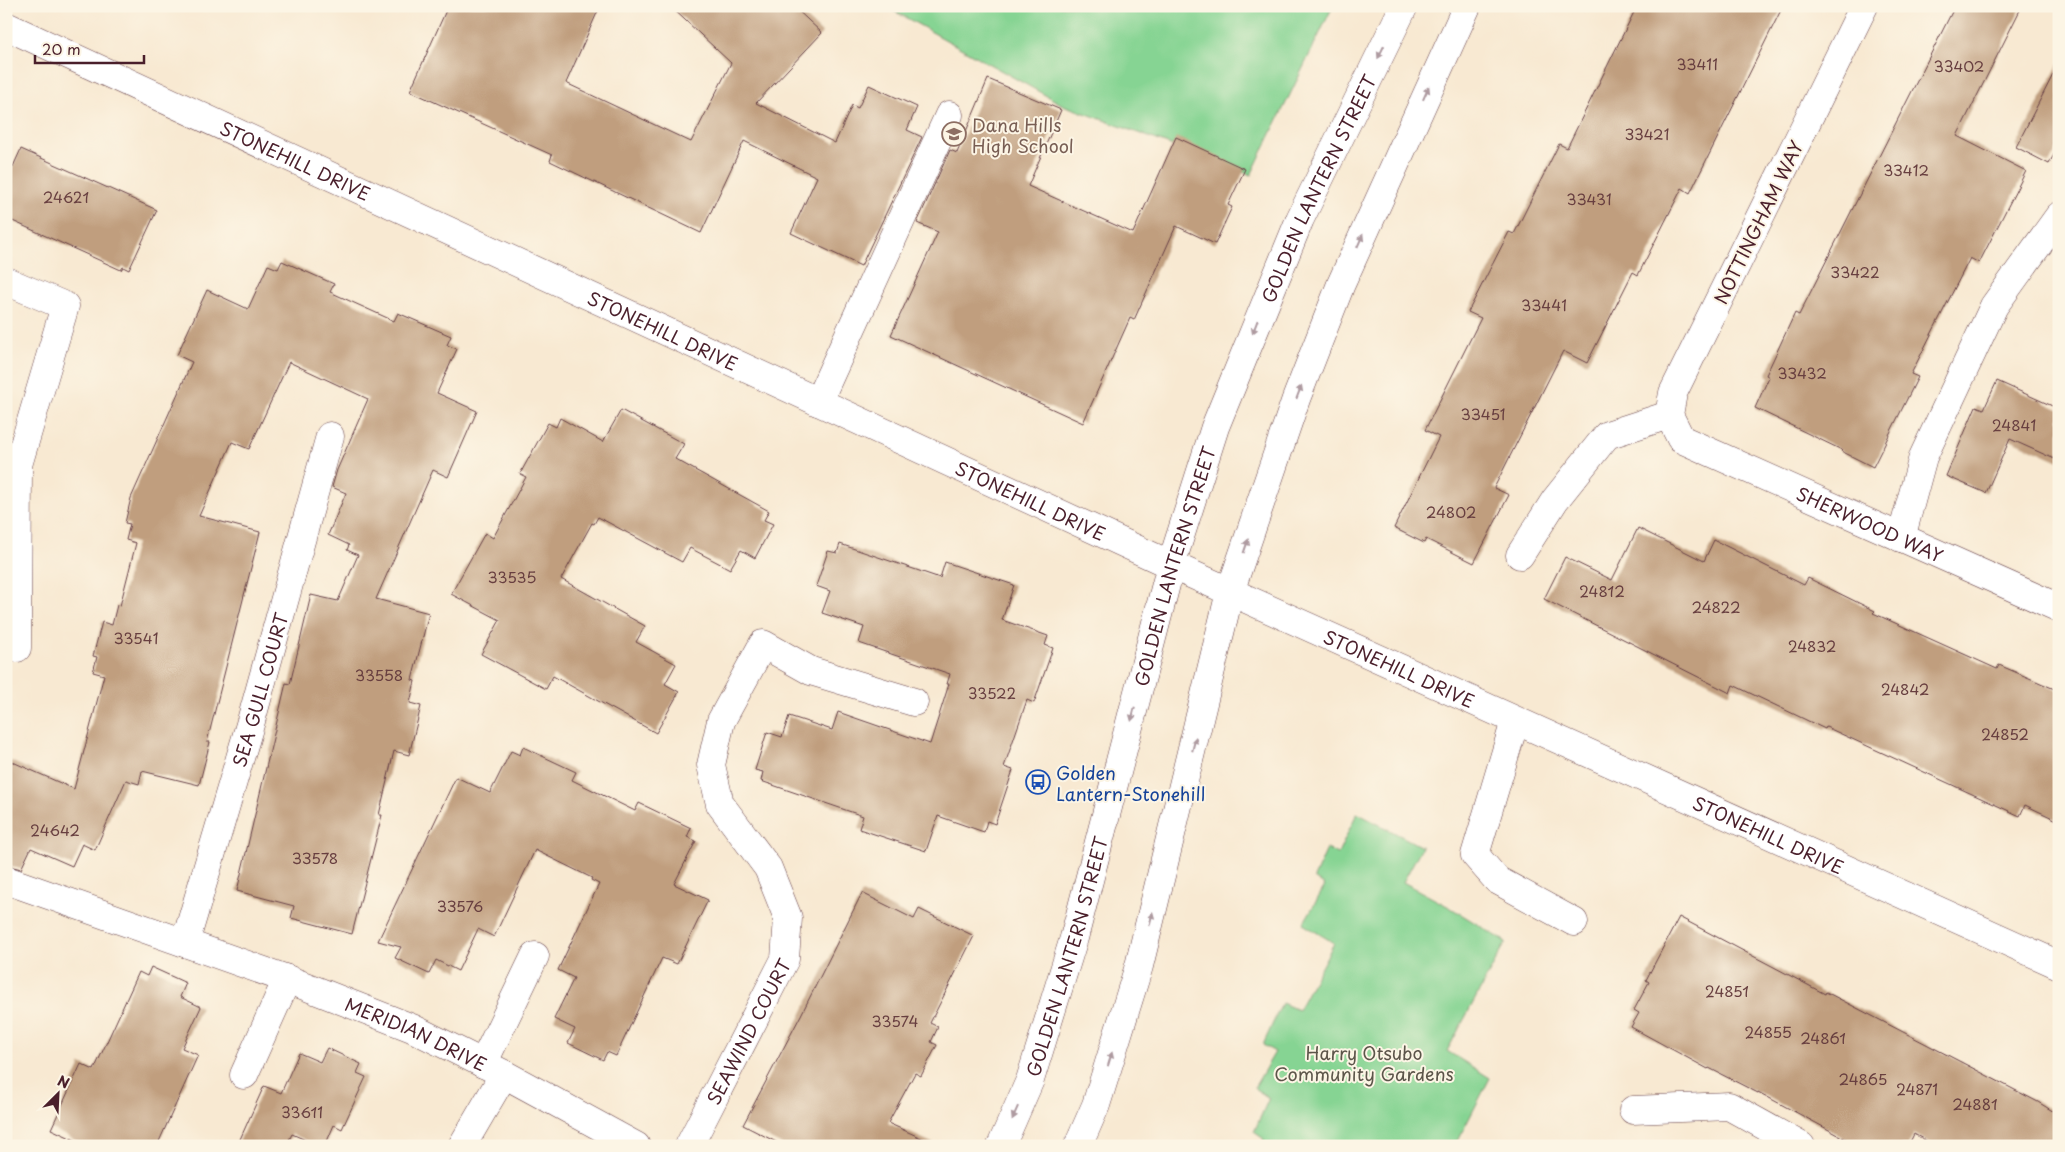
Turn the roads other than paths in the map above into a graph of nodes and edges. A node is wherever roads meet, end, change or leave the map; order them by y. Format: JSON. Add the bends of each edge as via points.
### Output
{"nodes":[{"id":1,"x":1404,"y":6,"type":"edge"},
{"id":2,"x":1467,"y":6,"type":"edge"},
{"id":3,"x":1864,"y":6,"type":"edge"},
{"id":4,"x":6,"y":26,"type":"edge"},
{"id":5,"x":949,"y":115,"type":"dead end"},
{"id":6,"x":2059,"y":216,"type":"edge"},
{"id":7,"x":6,"y":281,"type":"edge"},
{"id":8,"x":818,"y":402,"type":"junction"},
{"id":9,"x":1675,"y":427,"type":"junction"},
{"id":10,"x":330,"y":436,"type":"dead end"},
{"id":11,"x":1901,"y":538,"type":"junction"},
{"id":12,"x":1520,"y":555,"type":"dead end"},
{"id":13,"x":1171,"y":565,"type":"junction"},
{"id":14,"x":1230,"y":592,"type":"junction"},
{"id":15,"x":2059,"y":608,"type":"edge"},
{"id":16,"x":17,"y":648,"type":"dead end"},
{"id":17,"x":914,"y":702,"type":"dead end"},
{"id":18,"x":1515,"y":721,"type":"junction"},
{"id":19,"x":6,"y":880,"type":"edge"},
{"id":20,"x":1574,"y":922,"type":"dead end"},
{"id":21,"x":185,"y":943,"type":"junction"},
{"id":22,"x":535,"y":956,"type":"dead end"},
{"id":23,"x":2059,"y":965,"type":"edge"},
{"id":24,"x":287,"y":979,"type":"junction"},
{"id":25,"x":494,"y":1069,"type":"junction"},
{"id":26,"x":244,"y":1075,"type":"dead end"},
{"id":27,"x":1633,"y":1110,"type":"dead end"},
{"id":28,"x":462,"y":1146,"type":"edge"},
{"id":29,"x":636,"y":1146,"type":"edge"},
{"id":30,"x":690,"y":1146,"type":"edge"},
{"id":31,"x":1001,"y":1146,"type":"edge"},
{"id":32,"x":1078,"y":1146,"type":"edge"},
{"id":33,"x":1801,"y":1146,"type":"edge"}],
"edges":[{"from":1,"to":13,"type":"main road","name":"GOLDEN LANTERN STREET","one_way":true,"via":[[1288,245],[1215,428]]},
{"from":14,"to":2,"type":"main road","one_way":true,"via":[[1296,399],[1341,284]]},
{"from":3,"to":9,"type":"main road","name":"NOTTINGHAM WAY","via":[[1674,393]]},
{"from":4,"to":8,"type":"main road","name":"STONEHILL DRIVE"},
{"from":5,"to":8,"type":"main road"},
{"from":6,"to":11,"type":"main road","via":[[1994,306],[1923,457]]},
{"from":7,"to":16,"type":"main road","via":[[65,306],[18,465]]},
{"from":8,"to":13,"type":"main road","name":"STONEHILL DRIVE"},
{"from":9,"to":11,"type":"main road","name":"SHERWOOD WAY"},
{"from":9,"to":12,"type":"main road","via":[[1607,435],[1555,500]]},
{"from":10,"to":21,"type":"main road","name":"SEA GULL COURT"},
{"from":11,"to":15,"type":"main road","name":"SHERWOOD WAY"},
{"from":13,"to":14,"type":"main road","name":"STONEHILL DRIVE"},
{"from":13,"to":31,"type":"main road","name":"GOLDEN LANTERN STREET","one_way":true,"via":[[1074,938],[1030,1080]]},
{"from":14,"to":18,"type":"main road","name":"STONEHILL DRIVE"},
{"from":32,"to":14,"type":"main road","one_way":true,"via":[[1096,1105],[1139,966]]},
{"from":17,"to":30,"type":"main road","name":"SEAWIND COURT","via":[[811,671],[763,644],[721,721],[711,765],[720,804],[768,868],[788,918],[785,959]]},
{"from":18,"to":20,"type":"main road","via":[[1475,855],[1497,880]]},
{"from":18,"to":23,"type":"main road","name":"STONEHILL DRIVE"},
{"from":19,"to":21,"type":"main road","name":"MERIDIAN DRIVE"},
{"from":21,"to":24,"type":"main road","name":"MERIDIAN DRIVE"},
{"from":22,"to":25,"type":"main road"},
{"from":24,"to":25,"type":"main road","name":"MERIDIAN DRIVE","via":[[412,1028]]},
{"from":24,"to":26,"type":"main road"},
{"from":25,"to":28,"type":"main road"},
{"from":25,"to":29,"type":"main road","name":"MERIDIAN DRIVE"},
{"from":27,"to":33,"type":"main road","via":[[1729,1106]]}]}
